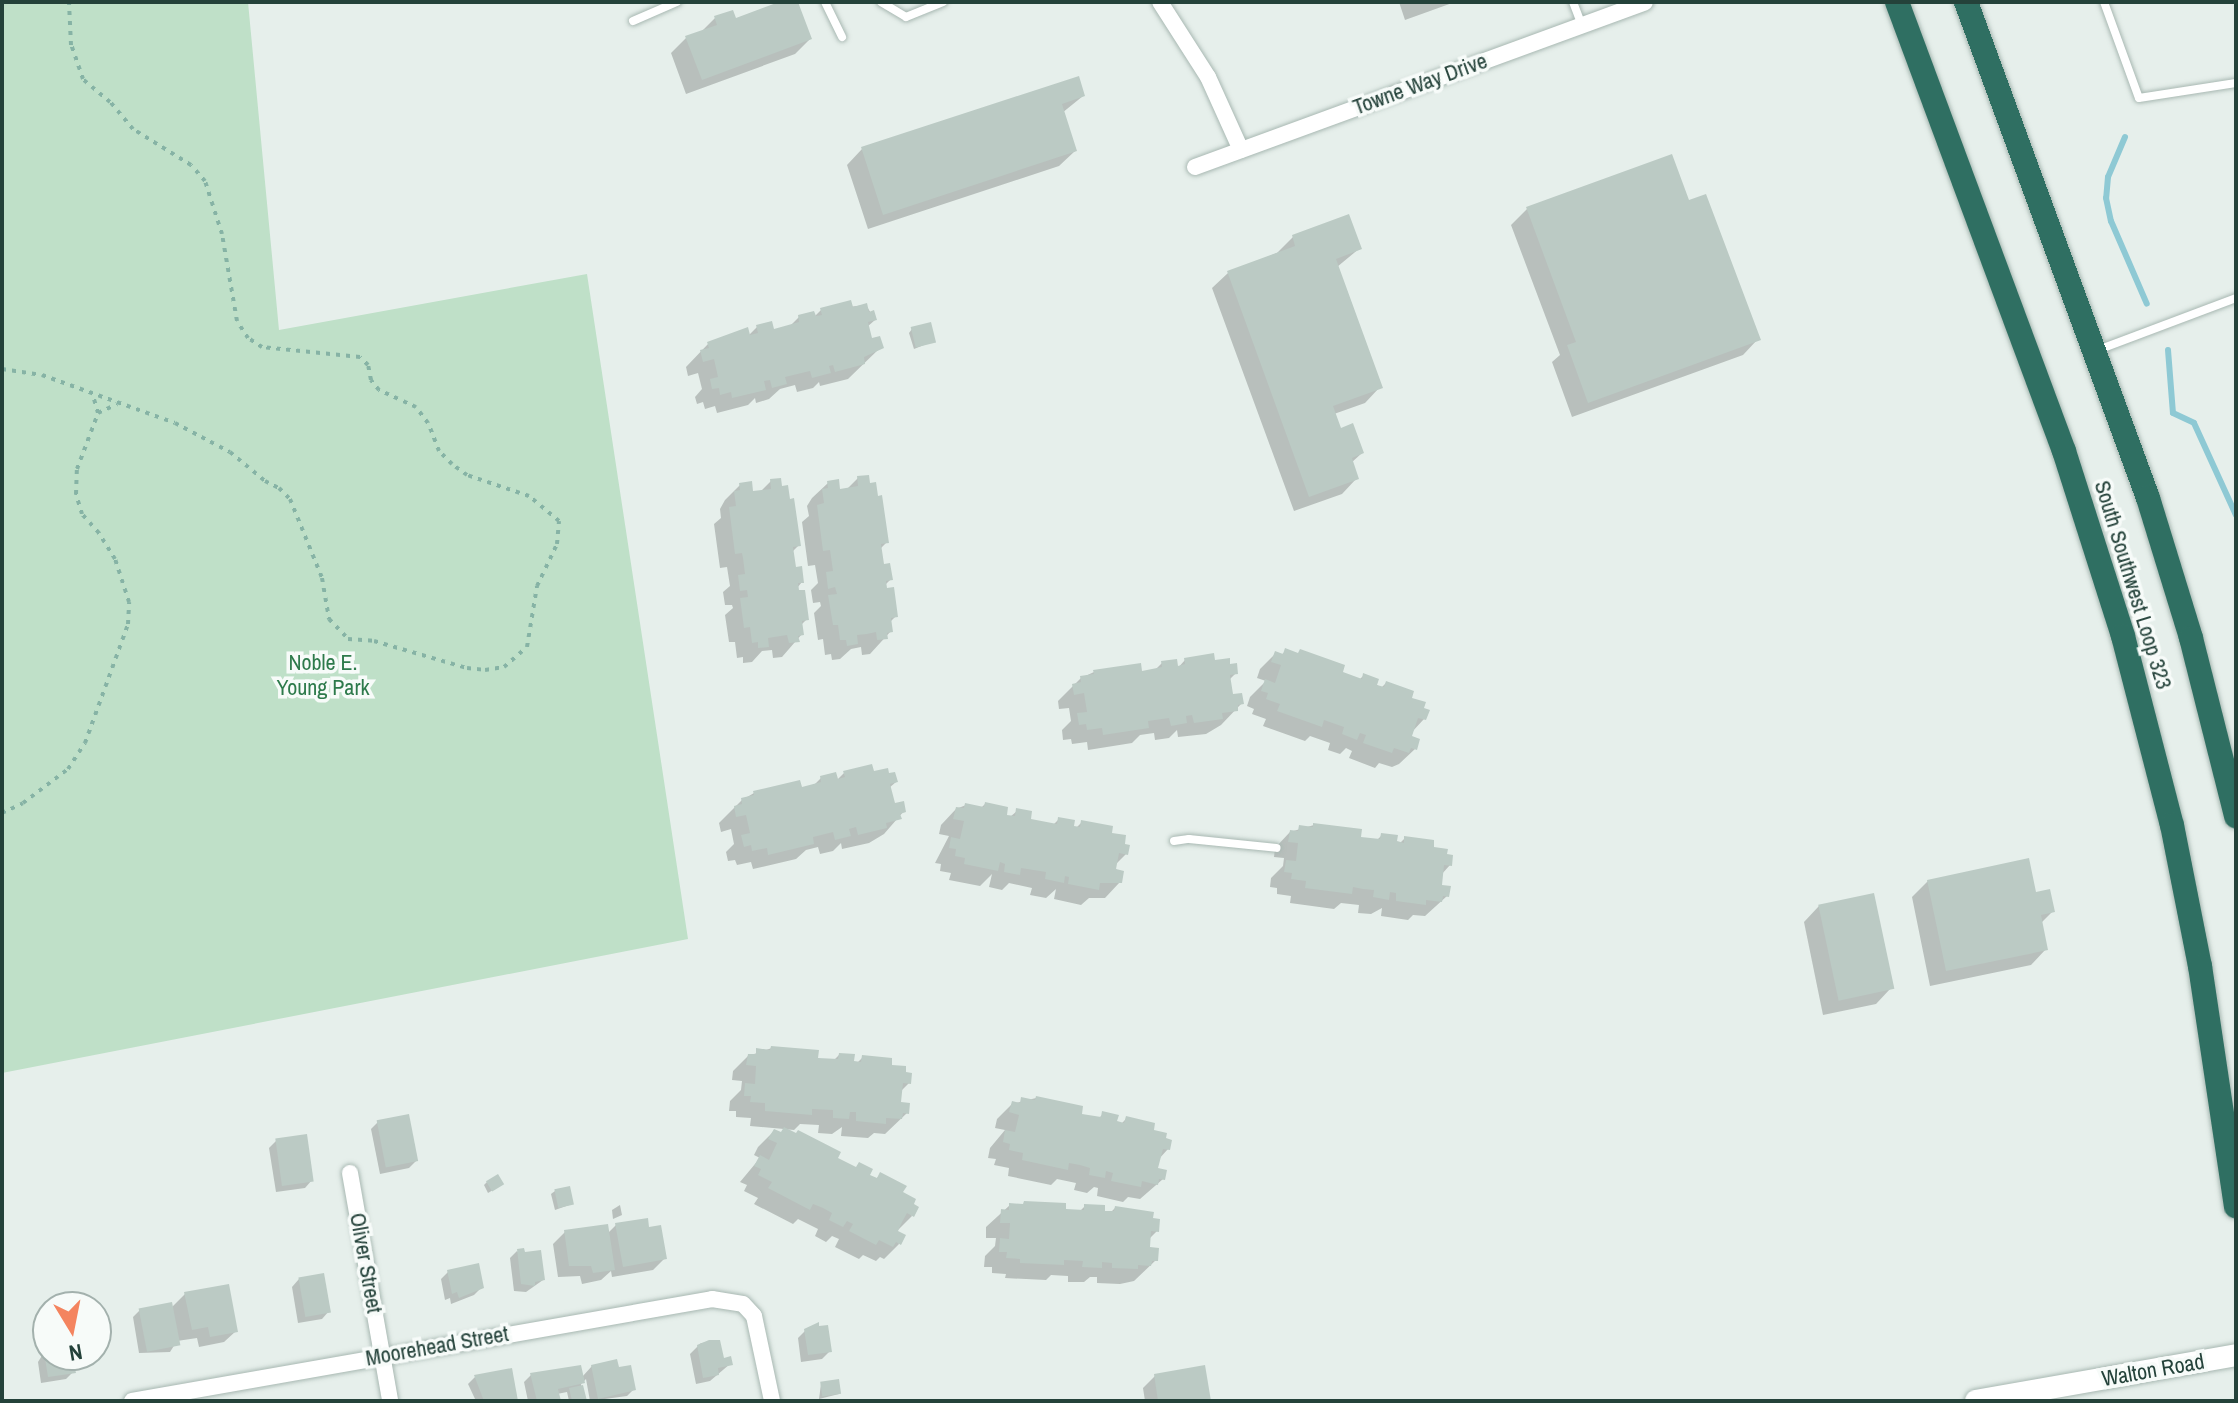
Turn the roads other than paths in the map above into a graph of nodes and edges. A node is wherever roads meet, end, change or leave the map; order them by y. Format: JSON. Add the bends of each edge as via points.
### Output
{"nodes":[{"id":1,"x":677,"y":2,"type":"edge"},
{"id":2,"x":825,"y":2,"type":"edge"},
{"id":3,"x":881,"y":2,"type":"edge"},
{"id":4,"x":943,"y":2,"type":"edge"},
{"id":5,"x":1160,"y":2,"type":"edge"},
{"id":6,"x":1573,"y":2,"type":"edge"},
{"id":7,"x":1645,"y":2,"type":"edge"},
{"id":8,"x":1897,"y":2,"type":"edge"},
{"id":9,"x":1966,"y":2,"type":"edge"},
{"id":10,"x":2104,"y":2,"type":"edge"},
{"id":11,"x":633,"y":21,"type":"dead end"},
{"id":12,"x":1582,"y":25,"type":"junction"},
{"id":13,"x":842,"y":37,"type":"dead end"},
{"id":14,"x":2236,"y":83,"type":"edge"},
{"id":15,"x":1241,"y":150,"type":"junction"},
{"id":16,"x":1195,"y":167,"type":"dead end"},
{"id":17,"x":2236,"y":298,"type":"edge"},
{"id":18,"x":2094,"y":351,"type":"junction"},
{"id":19,"x":2236,"y":816,"type":"edge"},
{"id":20,"x":1174,"y":841,"type":"dead end"},
{"id":21,"x":1277,"y":848,"type":"dead end"},
{"id":22,"x":350,"y":1173,"type":"dead end"},
{"id":23,"x":2236,"y":1206,"type":"edge"},
{"id":24,"x":2236,"y":1355,"type":"edge"},
{"id":25,"x":382,"y":1357,"type":"junction"},
{"id":26,"x":132,"y":1401,"type":"edge"},
{"id":27,"x":390,"y":1401,"type":"edge"},
{"id":28,"x":772,"y":1401,"type":"edge"},
{"id":29,"x":1976,"y":1401,"type":"edge"}],
"edges":[{"from":1,"to":11,"type":"lane"},
{"from":2,"to":13,"type":"lane"},
{"from":3,"to":4,"type":"lane","via":[[906,17]]},
{"from":5,"to":15,"type":"street","via":[[1208,77]]},
{"from":6,"to":12,"type":"lane"},
{"from":7,"to":12,"type":"street","name":"Towne Way Drive"},
{"from":8,"to":23,"type":"highway","name":"South Southwest Loop 323","via":[[2064,451],[2123,636],[2172,825],[2200,966]]},
{"from":9,"to":18,"type":"highway","name":"South Southwest Loop 323"},
{"from":10,"to":14,"type":"lane","via":[[2139,98]]},
{"from":12,"to":15,"type":"street","name":"Towne Way Drive"},
{"from":15,"to":16,"type":"street","name":"Towne Way Drive"},
{"from":17,"to":18,"type":"lane"},
{"from":18,"to":19,"type":"highway","name":"South Southwest Loop 323","via":[[2169,565]]},
{"from":20,"to":21,"type":"lane"},
{"from":22,"to":25,"type":"street","name":"Oliver Street"},
{"from":24,"to":29,"type":"street","name":"Walton Road"},
{"from":25,"to":26,"type":"street","name":"Moorehead Street"},
{"from":25,"to":27,"type":"street","name":"Oliver Street"},
{"from":25,"to":28,"type":"street","name":"Moorehead Street","via":[[712,1299],[743,1304],[754,1316]]}]}
